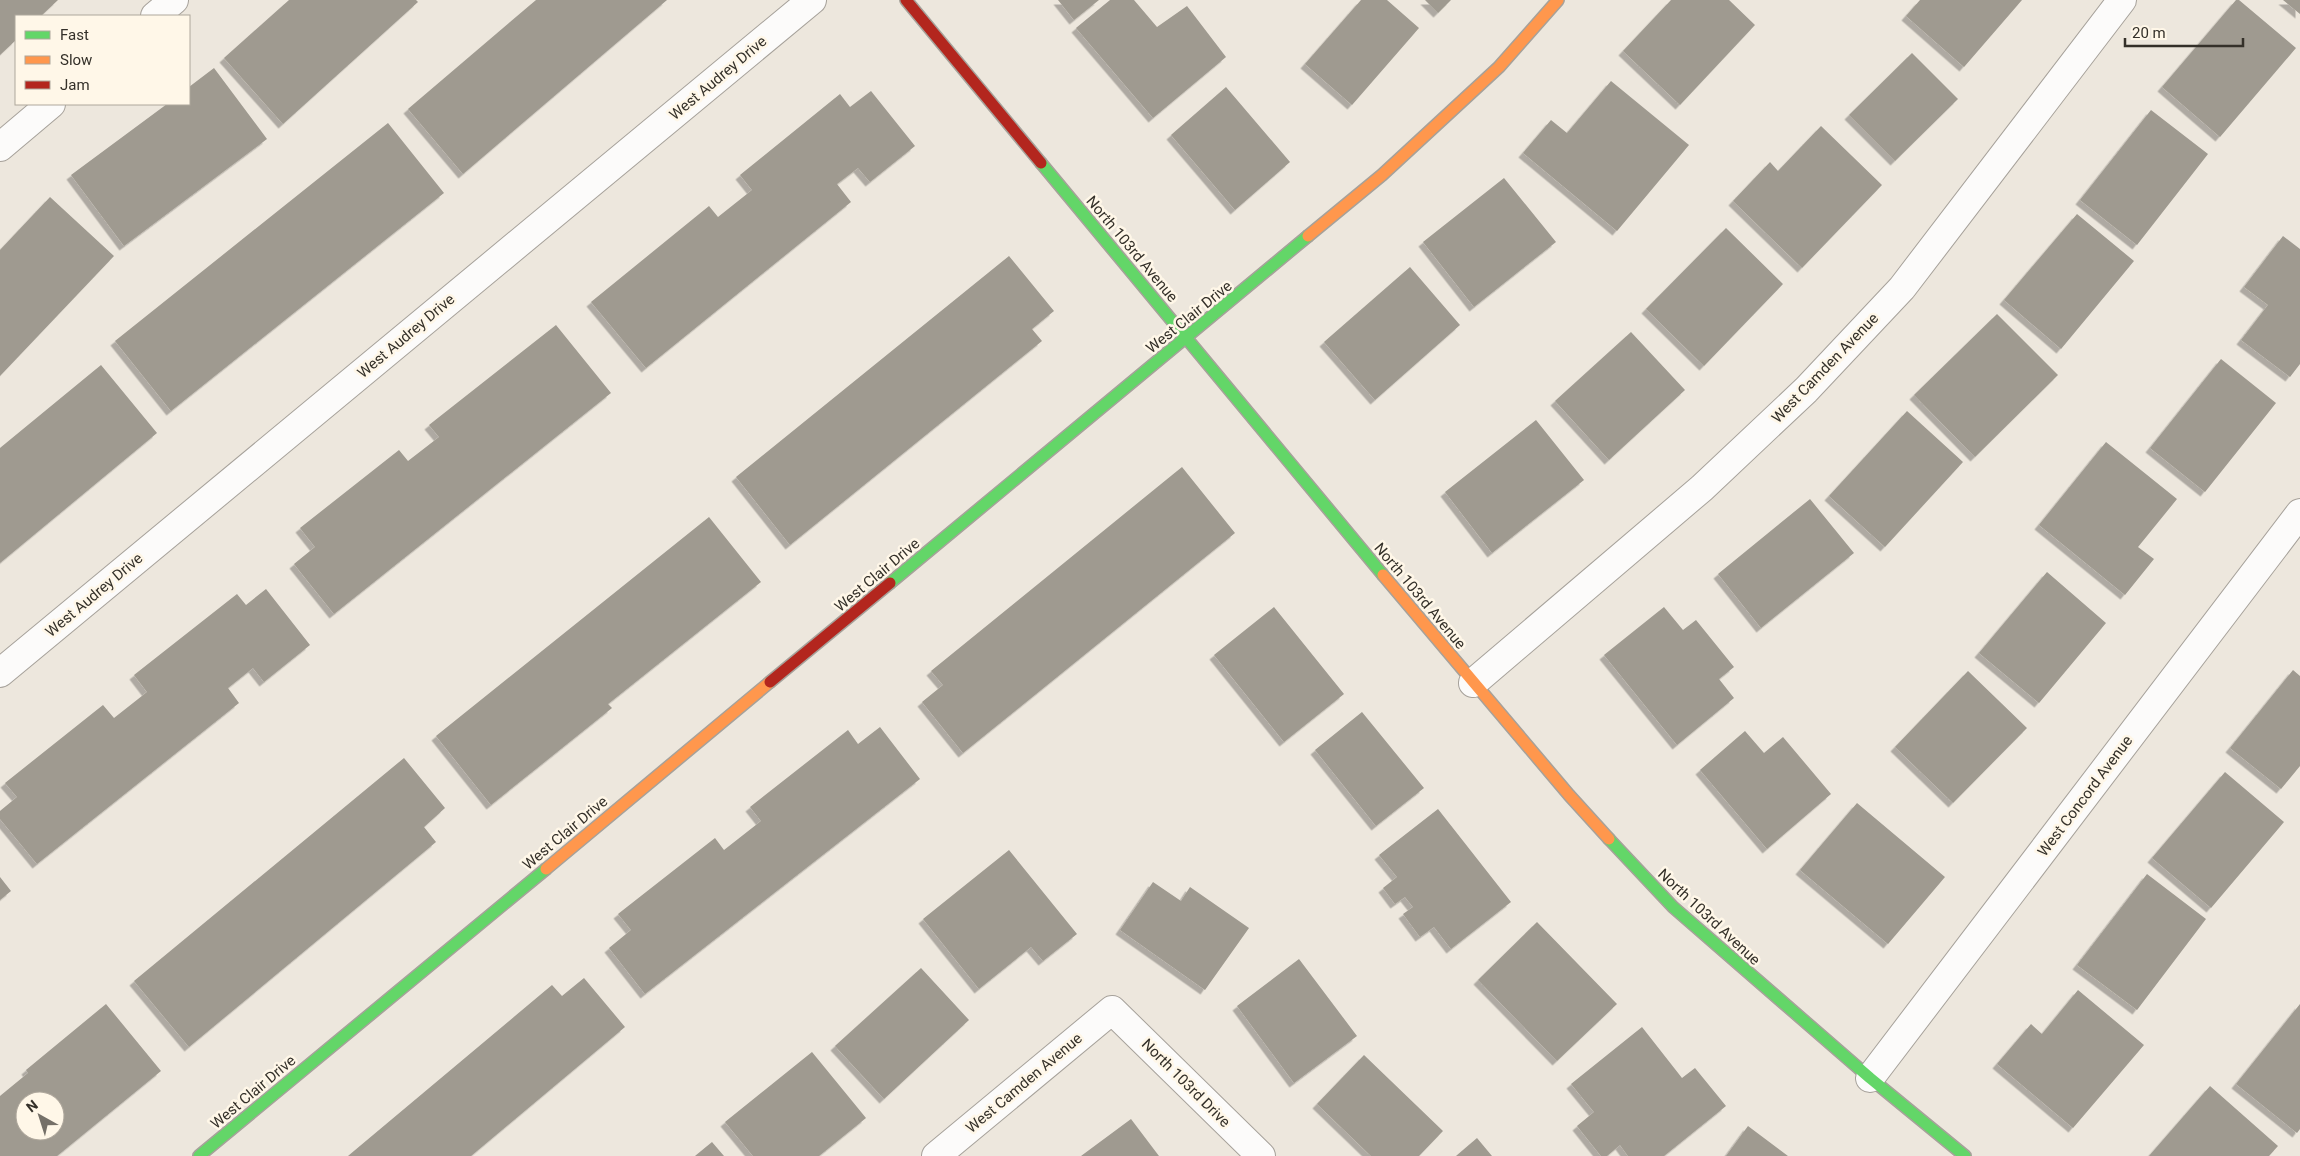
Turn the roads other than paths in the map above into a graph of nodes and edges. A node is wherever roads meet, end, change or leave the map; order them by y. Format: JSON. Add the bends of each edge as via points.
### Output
{"nodes":[{"id":1,"x":174,"y":0,"type":"edge"},
{"id":2,"x":812,"y":0,"type":"edge"},
{"id":3,"x":906,"y":0,"type":"edge"},
{"id":4,"x":1558,"y":0,"type":"edge"},
{"id":5,"x":2122,"y":0,"type":"edge"},
{"id":6,"x":156,"y":15,"type":"edge"},
{"id":7,"x":50,"y":105,"type":"edge"},
{"id":8,"x":0,"y":147,"type":"edge"},
{"id":9,"x":1186,"y":338,"type":"junction"},
{"id":10,"x":2300,"y":513,"type":"edge"},
{"id":11,"x":0,"y":673,"type":"edge"},
{"id":12,"x":1472,"y":683,"type":"junction"},
{"id":13,"x":1112,"y":1010,"type":"joint"},
{"id":14,"x":1870,"y":1078,"type":"junction"},
{"id":15,"x":199,"y":1156,"type":"edge"},
{"id":16,"x":936,"y":1156,"type":"edge"},
{"id":17,"x":1261,"y":1156,"type":"edge"},
{"id":18,"x":1966,"y":1156,"type":"edge"}],
"edges":[{"from":1,"to":6,"type":"street"},
{"from":2,"to":11,"type":"street","name":"West Audrey Drive"},
{"from":3,"to":9,"type":"street","name":"North 103rd Avenue"},
{"from":4,"to":9,"type":"street","name":"West Clair Drive","via":[[1499,67],[1382,175]]},
{"from":5,"to":12,"type":"street","name":"West Camden Avenue","via":[[1902,288],[1806,390],[1702,488]]},
{"from":7,"to":8,"type":"street"},
{"from":9,"to":12,"type":"street","name":"North 103rd Avenue"},
{"from":9,"to":15,"type":"street","name":"West Clair Drive"},
{"from":10,"to":14,"type":"street","name":"West Concord Avenue"},
{"from":12,"to":14,"type":"street","name":"North 103rd Avenue","via":[[1673,908]]},
{"from":13,"to":16,"type":"street","name":"West Camden Avenue"},
{"from":13,"to":17,"type":"street","name":"North 103rd Drive"},
{"from":14,"to":18,"type":"street","name":"North 103rd Avenue"}]}
